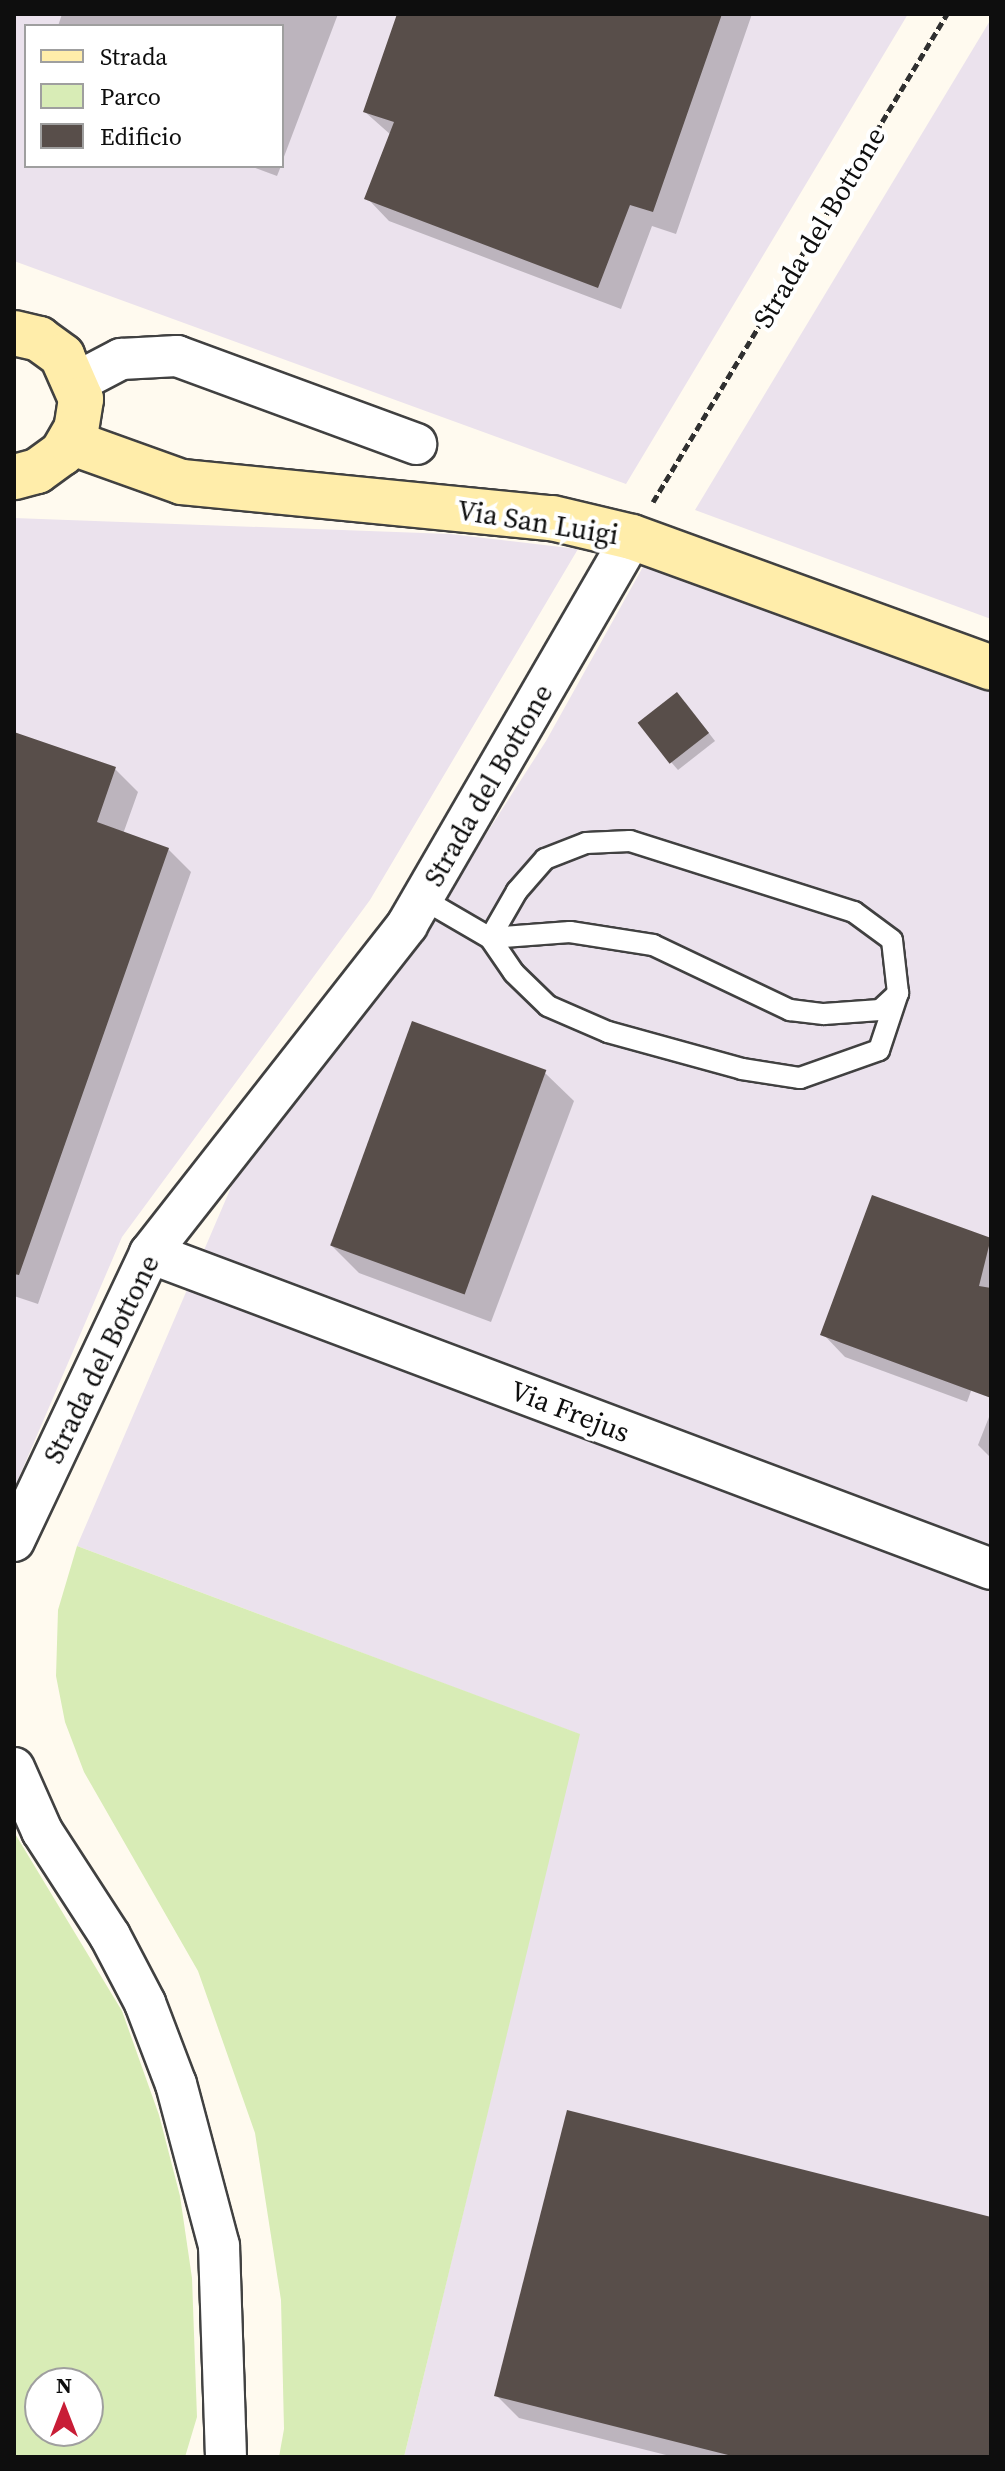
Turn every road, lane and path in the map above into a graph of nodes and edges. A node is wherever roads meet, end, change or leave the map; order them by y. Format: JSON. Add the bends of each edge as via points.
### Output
{"nodes":[{"id":1,"x":947,"y":14,"type":"edge"},
{"id":2,"x":14,"y":333,"type":"edge"},
{"id":3,"x":77,"y":382,"type":"junction"},
{"id":4,"x":70,"y":442,"type":"junction"},
{"id":5,"x":416,"y":444,"type":"dead end"},
{"id":6,"x":14,"y":477,"type":"edge"},
{"id":7,"x":632,"y":537,"type":"junction"},
{"id":8,"x":991,"y":668,"type":"edge"},
{"id":9,"x":423,"y":899,"type":"junction"},
{"id":10,"x":490,"y":938,"type":"junction"},
{"id":11,"x":898,"y":993,"type":"junction"},
{"id":12,"x":150,"y":1253,"type":"junction"},
{"id":13,"x":14,"y":1541,"type":"edge"},
{"id":14,"x":991,"y":1569,"type":"edge"},
{"id":15,"x":14,"y":1768,"type":"edge"},
{"id":16,"x":222,"y":2447,"type":"edge"}],
"edges":[{"from":1,"to":7,"type":"path","name":"Strada del Bottone"},
{"from":2,"to":3,"type":"street","via":[[51,347]]},
{"from":3,"to":4,"type":"street","via":[[80,416]]},
{"from":3,"to":5,"type":"street","via":[[121,359],[177,356]]},
{"from":4,"to":6,"type":"street","via":[[45,467]]},
{"from":4,"to":7,"type":"street","name":"Via San Luigi","via":[[182,482],[552,518]]},
{"from":7,"to":8,"type":"street","name":"Via San Luigi"},
{"from":7,"to":9,"type":"street","name":"Strada del Bottone"},
{"from":9,"to":10,"type":"lane"},
{"from":9,"to":12,"type":"street","name":"Strada del Bottone"},
{"from":10,"to":11,"type":"lane","via":[[540,932],[611,934],[653,945],[790,1010],[864,1013],[880,1010]]},
{"from":10,"to":11,"type":"lane","via":[[514,973],[548,1006],[608,1032],[742,1069],[800,1078],[879,1050]]},
{"from":10,"to":11,"type":"lane","via":[[517,891],[545,859],[586,843],[630,841],[854,912],[892,940]]},
{"from":12,"to":13,"type":"street","name":"Strada del Bottone"},
{"from":12,"to":14,"type":"street","name":"Via Frejus"},
{"from":15,"to":16,"type":"street","via":[[42,1831],[110,1936],[145,2003],[176,2084],[219,2246]]}]}
